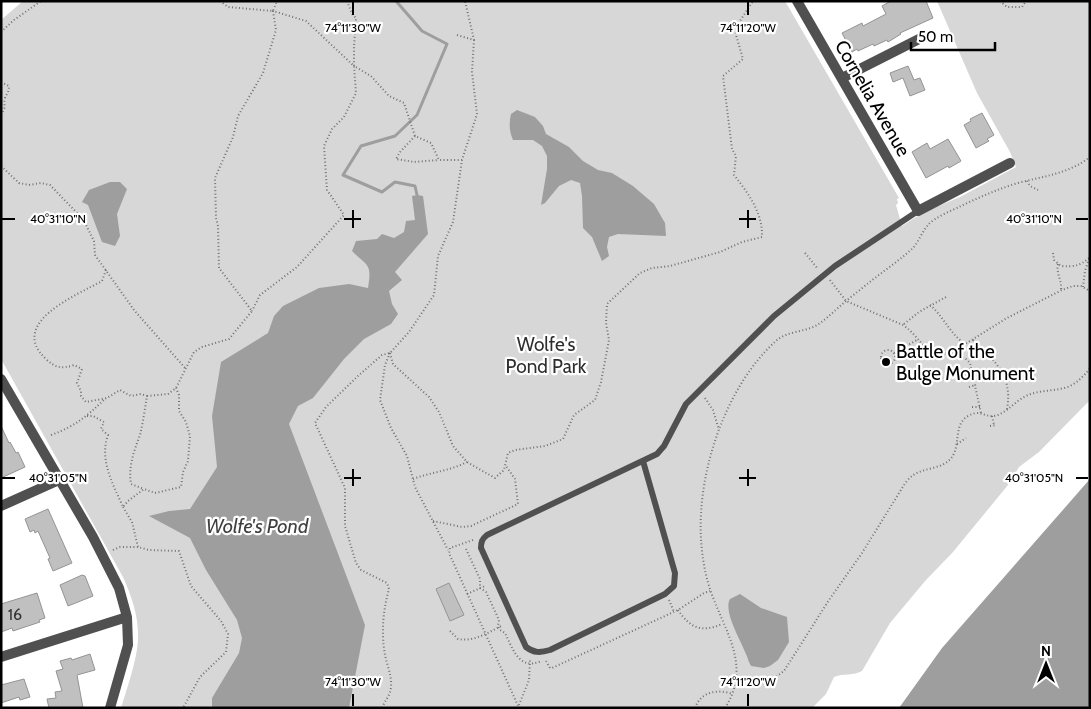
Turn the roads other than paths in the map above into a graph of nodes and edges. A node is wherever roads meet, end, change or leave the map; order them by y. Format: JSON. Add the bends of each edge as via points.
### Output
{"nodes":[{"id":1,"x":797,"y":1,"type":"edge"},
{"id":2,"x":925,"y":36,"type":"dead end"},
{"id":3,"x":842,"y":78,"type":"junction"},
{"id":4,"x":1010,"y":164,"type":"dead end"},
{"id":5,"x":918,"y":211,"type":"junction"},
{"id":6,"x":1,"y":379,"type":"edge"},
{"id":7,"x":643,"y":460,"type":"junction"},
{"id":8,"x":59,"y":480,"type":"junction"},
{"id":9,"x":1,"y":506,"type":"edge"},
{"id":10,"x":128,"y":617,"type":"junction"},
{"id":11,"x":1,"y":657,"type":"edge"},
{"id":12,"x":110,"y":708,"type":"edge"}],
"edges":[{"from":1,"to":3,"type":"street","name":"Cornelia Avenue"},
{"from":2,"to":3,"type":"street"},
{"from":3,"to":5,"type":"street","name":"Cornelia Avenue"},
{"from":4,"to":5,"type":"street"},
{"from":5,"to":7,"type":"lane","via":[[824,274],[774,316],[698,389],[686,404],[664,446],[657,454]]},
{"from":6,"to":8,"type":"street"},
{"from":7,"to":7,"type":"lane","via":[[675,573],[674,586],[666,594],[550,650],[532,651],[526,647],[481,548],[483,538]]},
{"from":8,"to":9,"type":"street"},
{"from":8,"to":10,"type":"street","via":[[94,537],[119,588]]},
{"from":10,"to":11,"type":"street"},
{"from":10,"to":12,"type":"street","via":[[128,645]]}]}
